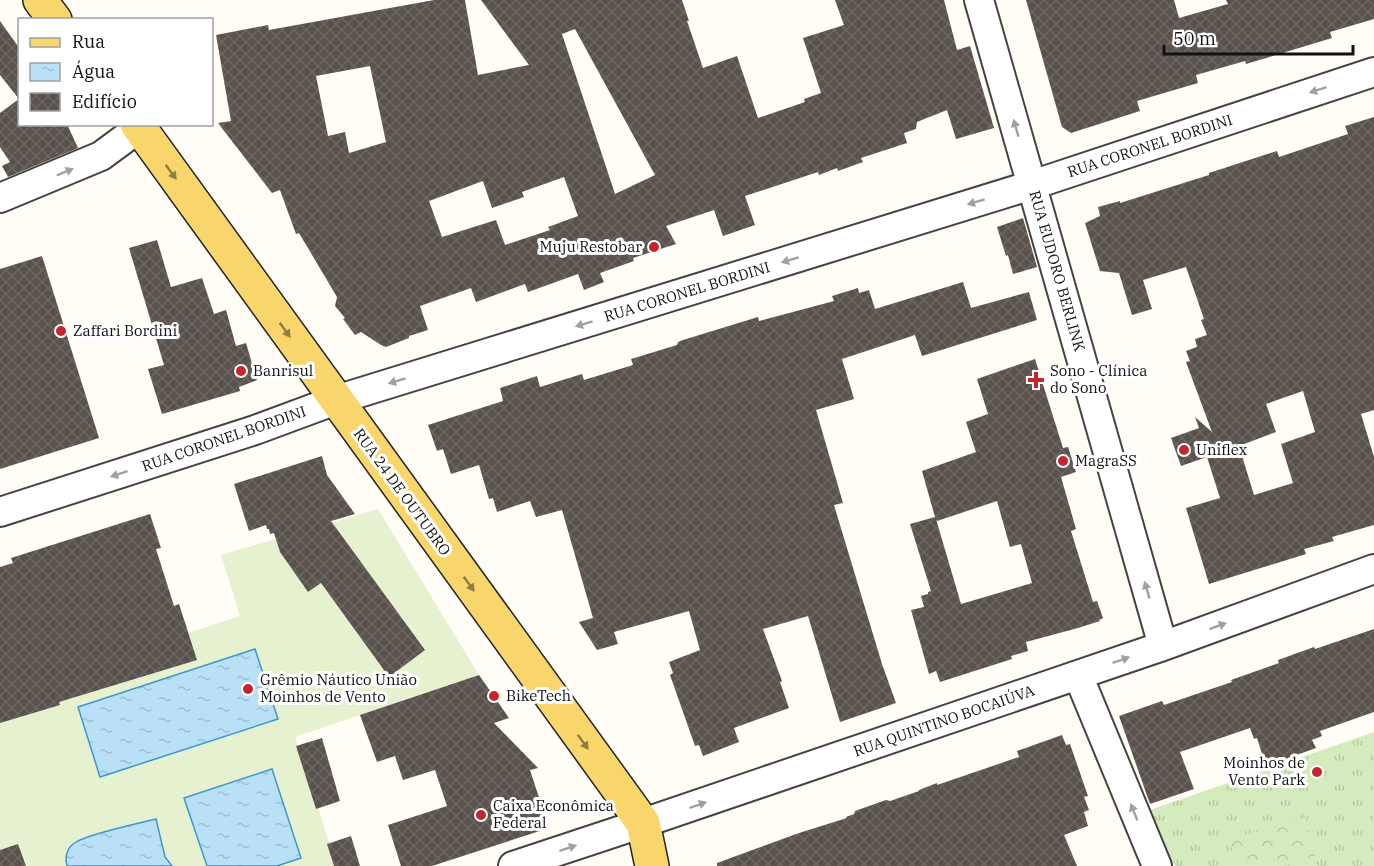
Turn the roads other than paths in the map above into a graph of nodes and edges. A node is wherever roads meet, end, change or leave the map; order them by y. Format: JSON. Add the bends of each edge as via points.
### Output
{"nodes":[{"id":1,"x":40,"y":0,"type":"edge"},
{"id":2,"x":980,"y":0,"type":"edge"},
{"id":3,"x":54,"y":18,"type":"edge"},
{"id":4,"x":1374,"y":72,"type":"edge"},
{"id":5,"x":138,"y":126,"type":"edge"},
{"id":6,"x":1032,"y":185,"type":"junction"},
{"id":7,"x":0,"y":198,"type":"edge"},
{"id":8,"x":336,"y":400,"type":"junction"},
{"id":9,"x":0,"y":512,"type":"edge"},
{"id":10,"x":1374,"y":569,"type":"edge"},
{"id":11,"x":1163,"y":646,"type":"junction"},
{"id":12,"x":1078,"y":675,"type":"junction"},
{"id":13,"x":643,"y":824,"type":"junction"},
{"id":14,"x":513,"y":866,"type":"edge"},
{"id":15,"x":652,"y":866,"type":"edge"},
{"id":16,"x":1157,"y":866,"type":"edge"}],
"edges":[{"from":1,"to":3,"type":"main road"},
{"from":6,"to":2,"type":"street","name":"RUA EUDORO BERLINK","one_way":true},
{"from":4,"to":6,"type":"street","name":"RUA CORONEL BORDINI","one_way":true},
{"from":7,"to":5,"type":"street","one_way":true,"via":[[101,156]]},
{"from":5,"to":8,"type":"main road","name":"RUA 24 DE OUTUBRO","one_way":true},
{"from":6,"to":8,"type":"street","name":"RUA CORONEL BORDINI","one_way":true},
{"from":11,"to":6,"type":"street","name":"RUA EUDORO BERLINK","one_way":true},
{"from":8,"to":9,"type":"street","name":"RUA CORONEL BORDINI","one_way":true},
{"from":8,"to":13,"type":"main road","name":"RUA 24 DE OUTUBRO","one_way":true},
{"from":11,"to":10,"type":"street","name":"RUA QUINTINO BOCAIÚVA","one_way":true},
{"from":12,"to":11,"type":"street","name":"RUA QUINTINO BOCAIÚVA","one_way":true},
{"from":13,"to":12,"type":"street","name":"RUA QUINTINO BOCAIÚVA","one_way":true},
{"from":16,"to":12,"type":"street","one_way":true},
{"from":14,"to":13,"type":"street","name":"RUA QUINTINO BOCAIÚVA","one_way":true},
{"from":13,"to":15,"type":"main road","name":"RUA 24 DE OUTUBRO"}]}
